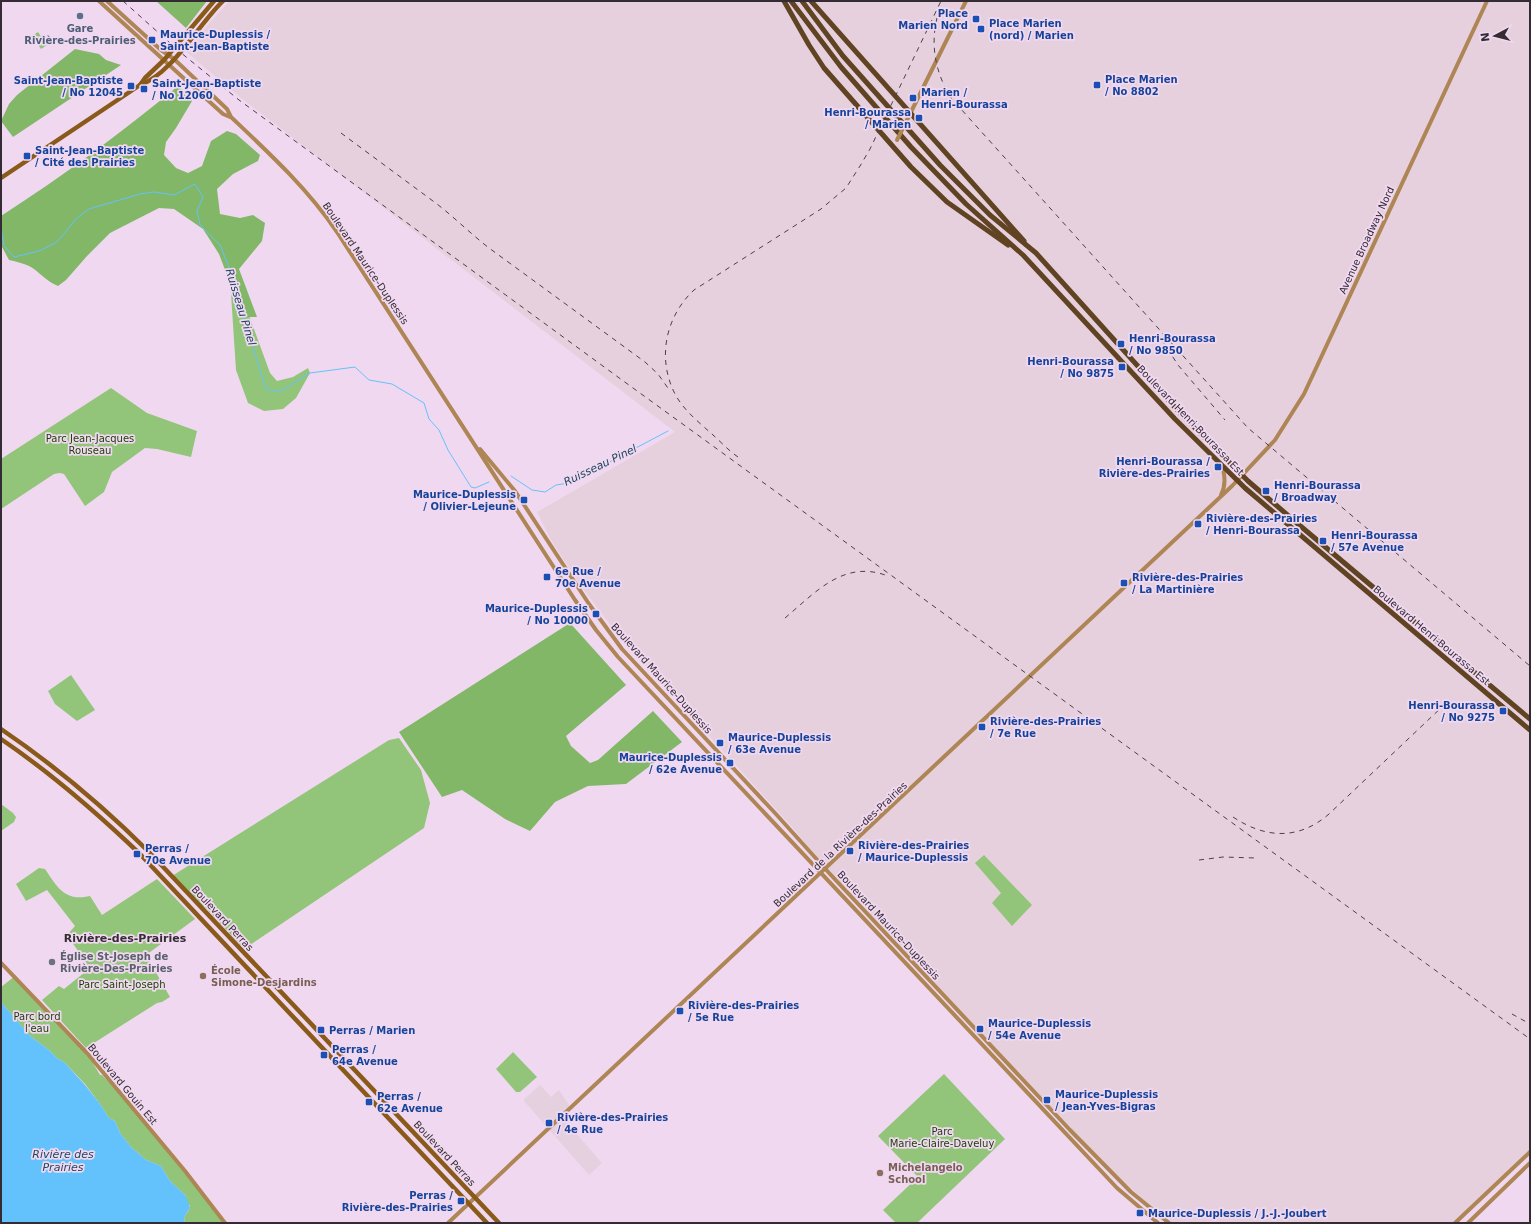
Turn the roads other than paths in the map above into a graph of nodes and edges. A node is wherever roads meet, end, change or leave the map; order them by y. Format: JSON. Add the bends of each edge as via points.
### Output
{"nodes":[{"id":1,"x":99,"y":1,"type":"edge"},
{"id":2,"x":107,"y":1,"type":"edge"},
{"id":3,"x":214,"y":1,"type":"edge"},
{"id":4,"x":223,"y":1,"type":"edge"},
{"id":5,"x":784,"y":1,"type":"edge"},
{"id":6,"x":791,"y":1,"type":"edge"},
{"id":7,"x":802,"y":1,"type":"edge"},
{"id":8,"x":811,"y":1,"type":"edge"},
{"id":9,"x":966,"y":1,"type":"edge"},
{"id":10,"x":1487,"y":1,"type":"edge"},
{"id":11,"x":168,"y":55,"type":"junction"},
{"id":12,"x":174,"y":59,"type":"junction"},
{"id":13,"x":164,"y":60,"type":"junction"},
{"id":14,"x":169,"y":64,"type":"junction"},
{"id":15,"x":140,"y":85,"type":"junction"},
{"id":16,"x":911,"y":113,"type":"junction"},
{"id":17,"x":231,"y":117,"type":"junction"},
{"id":18,"x":894,"y":147,"type":"junction"},
{"id":19,"x":1,"y":178,"type":"edge"},
{"id":20,"x":1036,"y":253,"type":"junction"},
{"id":21,"x":1023,"y":255,"type":"junction"},
{"id":22,"x":467,"y":433,"type":"junction"},
{"id":23,"x":1222,"y":465,"type":"junction"},
{"id":24,"x":1243,"y":476,"type":"junction"},
{"id":25,"x":1238,"y":481,"type":"junction"},
{"id":26,"x":1220,"y":498,"type":"junction"},
{"id":27,"x":614,"y":640,"type":"junction"},
{"id":28,"x":608,"y":645,"type":"junction"},
{"id":29,"x":1530,"y":718,"type":"edge"},
{"id":30,"x":1,"y":729,"type":"edge"},
{"id":31,"x":1530,"y":730,"type":"edge"},
{"id":32,"x":1,"y":739,"type":"edge"},
{"id":33,"x":825,"y":868,"type":"junction"},
{"id":34,"x":821,"y":873,"type":"junction"},
{"id":35,"x":1,"y":963,"type":"edge"},
{"id":36,"x":1530,"y":1152,"type":"edge"},
{"id":37,"x":1530,"y":1162,"type":"edge"},
{"id":38,"x":476,"y":1198,"type":"junction"},
{"id":39,"x":469,"y":1204,"type":"junction"},
{"id":40,"x":225,"y":1223,"type":"edge"},
{"id":41,"x":448,"y":1223,"type":"edge"},
{"id":42,"x":487,"y":1223,"type":"edge"},
{"id":43,"x":499,"y":1223,"type":"edge"},
{"id":44,"x":1158,"y":1223,"type":"edge"},
{"id":45,"x":1169,"y":1223,"type":"edge"},
{"id":46,"x":1455,"y":1223,"type":"edge"},
{"id":47,"x":1468,"y":1223,"type":"edge"}],
"edges":[{"from":1,"to":13,"type":"street","name":"Boulevard Maurice-Duplessis"},
{"from":2,"to":11,"type":"street","name":"Boulevard Maurice-Duplessis"},
{"from":3,"to":11,"type":"main road"},
{"from":4,"to":12,"type":"main road"},
{"from":5,"to":18,"type":"main road","via":[[824,68]]},
{"from":6,"to":21,"type":"main road","name":"Boulevard Henri-Bourassa Est","via":[[841,67],[911,147],[966,204]]},
{"from":7,"to":20,"type":"main road","name":"Boulevard Henri-Bourassa Est","via":[[843,56],[940,165],[990,215]]},
{"from":8,"to":16,"type":"main road"},
{"from":9,"to":16,"type":"street"},
{"from":10,"to":24,"type":"street","name":"Avenue Broadway Nord","via":[[1304,394],[1275,440]]},
{"from":11,"to":12,"type":"street","name":"Boulevard Maurice-Duplessis"},
{"from":11,"to":13,"type":"main road"},
{"from":12,"to":14,"type":"main road"},
{"from":12,"to":17,"type":"street","name":"Boulevard Maurice-Duplessis","via":[[227,110]]},
{"from":13,"to":14,"type":"street","name":"Boulevard Maurice-Duplessis"},
{"from":13,"to":15,"type":"main road"},
{"from":14,"to":15,"type":"main road","via":[[149,82]]},
{"from":14,"to":17,"type":"street","name":"Boulevard Maurice-Duplessis","via":[[224,114]]},
{"from":15,"to":19,"type":"main road"},
{"from":16,"to":18,"type":"street","bridge":true},
{"from":16,"to":20,"type":"main road"},
{"from":17,"to":22,"type":"street","name":"Boulevard Maurice-Duplessis","via":[[298,182],[325,214]]},
{"from":18,"to":21,"type":"main road","via":[[921,178],[947,202]]},
{"from":20,"to":24,"type":"main road","name":"Boulevard Henri-Bourassa Est","via":[[1181,414]]},
{"from":21,"to":23,"type":"main road","name":"Boulevard Henri-Bourassa Est","via":[[1175,419]]},
{"from":22,"to":27,"type":"street","name":"Boulevard Maurice-Duplessis","via":[[515,491]]},
{"from":22,"to":28,"type":"street","name":"Boulevard Maurice-Duplessis","via":[[575,600]]},
{"from":23,"to":25,"type":"main road","name":"Boulevard Henri-Bourassa Est"},
{"from":23,"to":26,"type":"street","via":[[1225,488]]},
{"from":24,"to":25,"type":"street","name":"Boulevard de la Rivière-des-Prairies"},
{"from":24,"to":29,"type":"main road","name":"Boulevard Henri-Bourassa Est"},
{"from":25,"to":26,"type":"street","name":"Boulevard de la Rivière-des-Prairies"},
{"from":25,"to":31,"type":"main road","name":"Boulevard Henri-Bourassa Est"},
{"from":26,"to":33,"type":"street","name":"Boulevard de la Rivière-des-Prairies"},
{"from":27,"to":28,"type":"street"},
{"from":27,"to":33,"type":"street","name":"Boulevard Maurice-Duplessis"},
{"from":28,"to":34,"type":"street","name":"Boulevard Maurice-Duplessis"},
{"from":30,"to":38,"type":"main road","name":"Boulevard Perras","via":[[62,773],[117,820]]},
{"from":32,"to":39,"type":"main road","name":"Boulevard Perras","via":[[80,798],[140,854]]},
{"from":33,"to":34,"type":"street","name":"Boulevard de la Rivière-des-Prairies"},
{"from":33,"to":45,"type":"street","name":"Boulevard Maurice-Duplessis","via":[[1122,1184]]},
{"from":34,"to":38,"type":"street","name":"Boulevard de la Rivière-des-Prairies"},
{"from":34,"to":44,"type":"street","name":"Boulevard Maurice-Duplessis","via":[[1112,1183]]},
{"from":35,"to":40,"type":"street","name":"Boulevard Gouin Est","via":[[87,1053]]},
{"from":36,"to":46,"type":"street"},
{"from":37,"to":47,"type":"street"},
{"from":38,"to":39,"type":"street","name":"Boulevard de la Rivière-des-Prairies"},
{"from":38,"to":43,"type":"main road","name":"Boulevard Perras"},
{"from":39,"to":41,"type":"street","name":"Boulevard de la Rivière-des-Prairies"},
{"from":39,"to":42,"type":"main road","name":"Boulevard Perras"}]}
